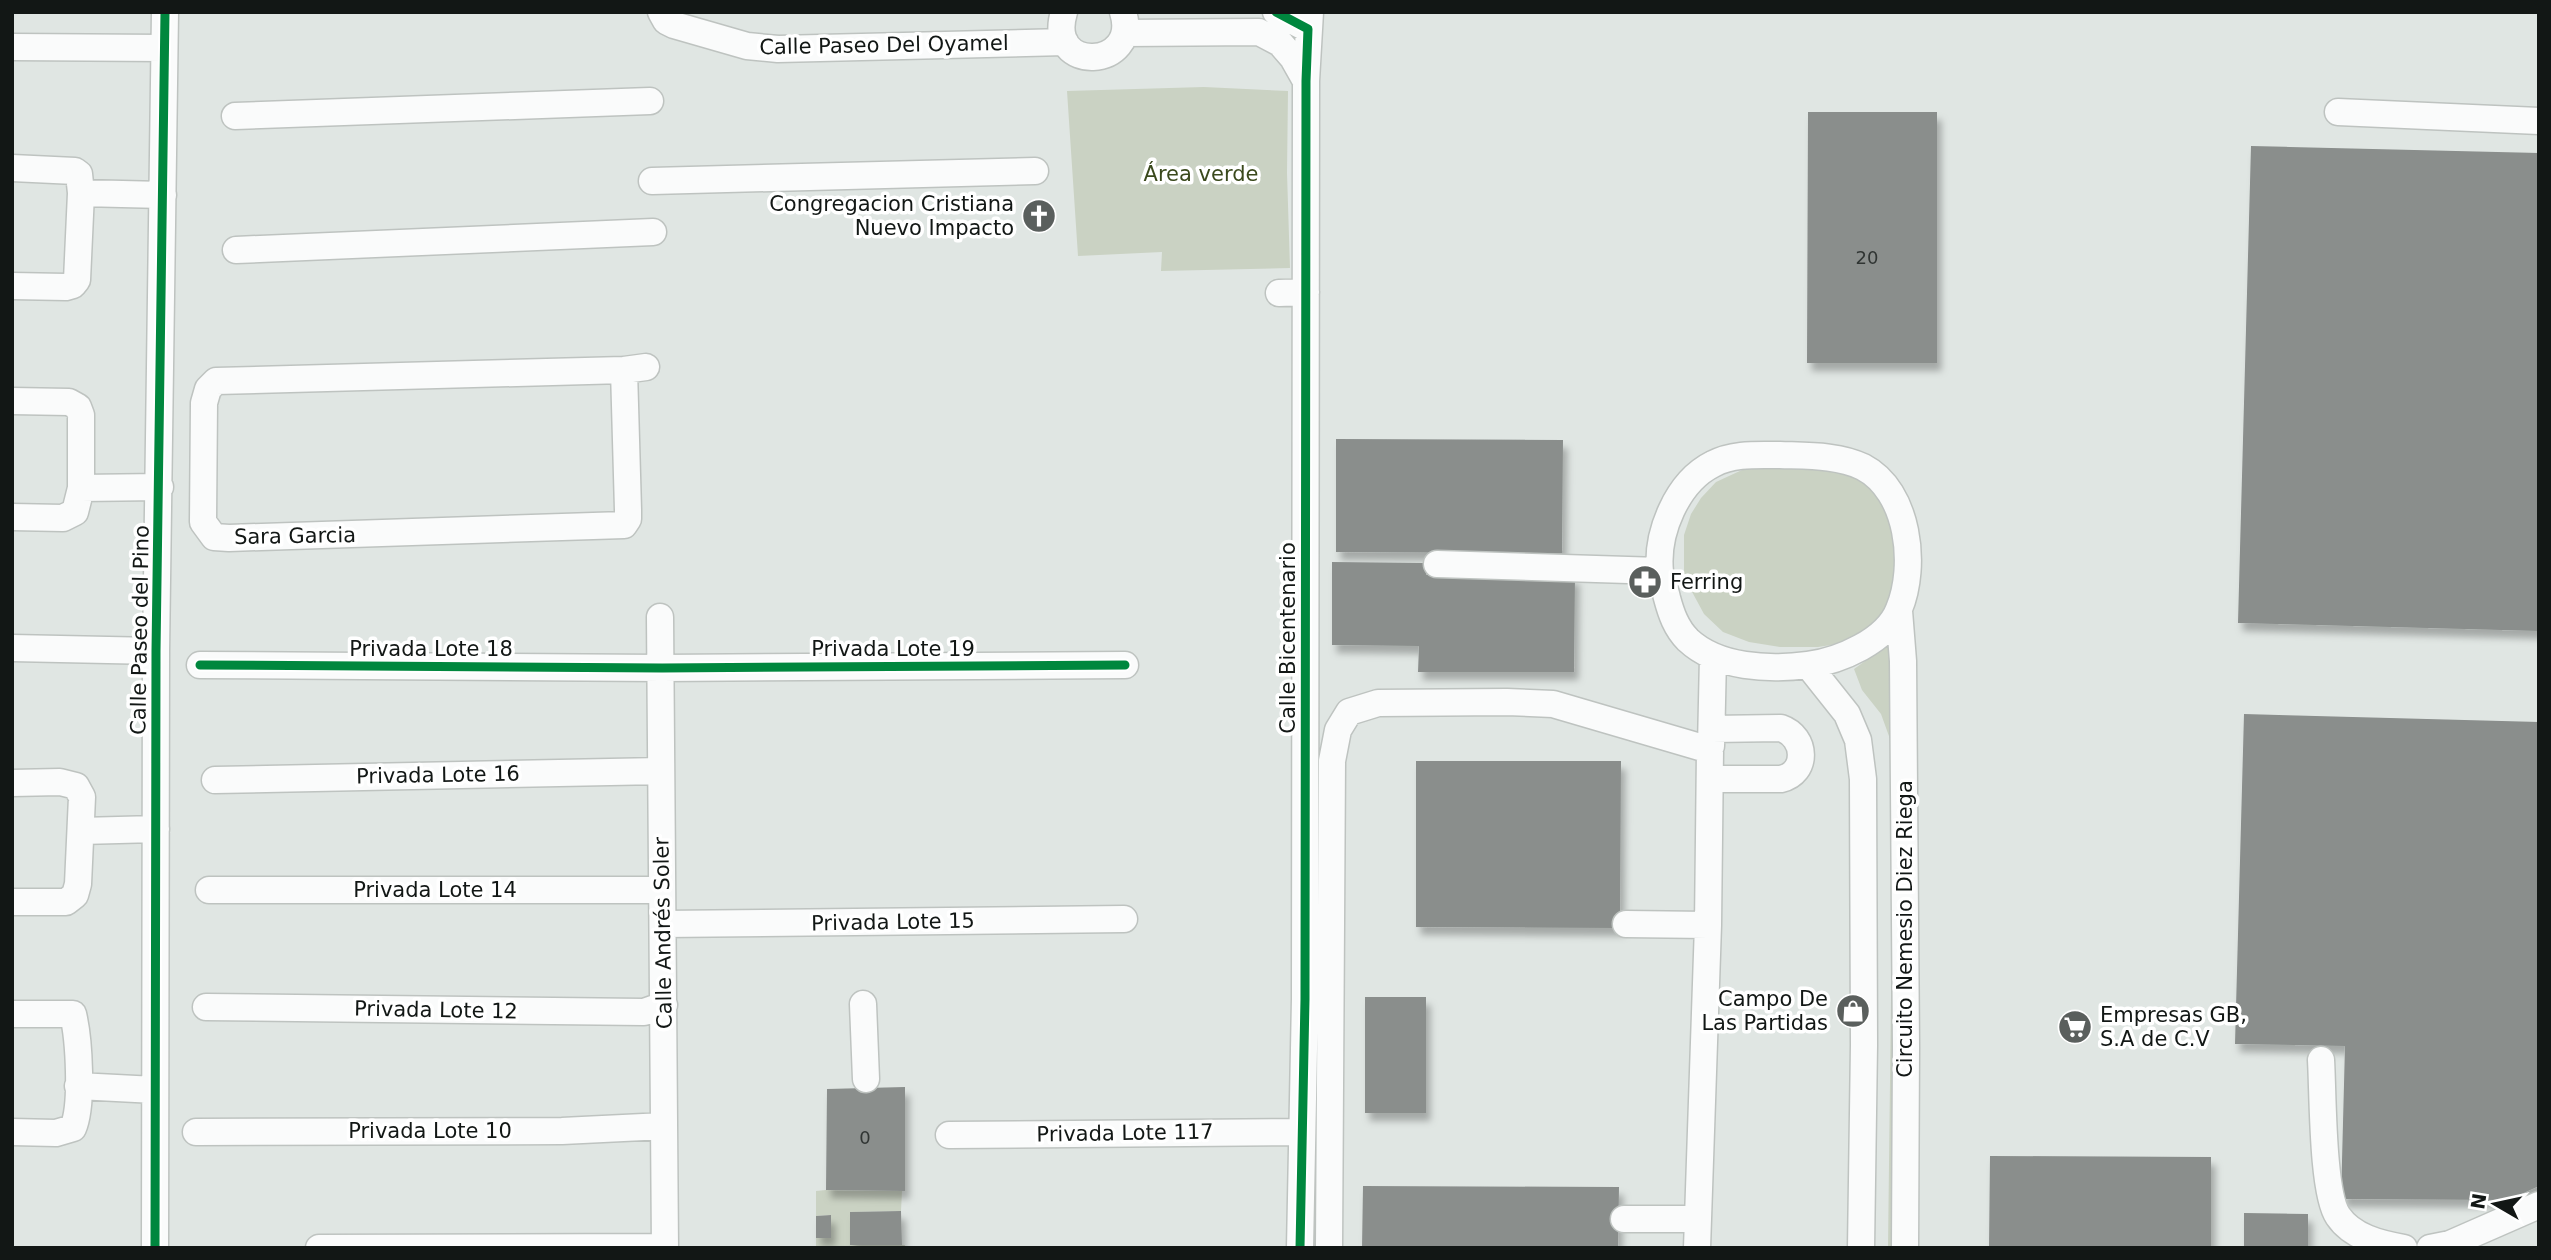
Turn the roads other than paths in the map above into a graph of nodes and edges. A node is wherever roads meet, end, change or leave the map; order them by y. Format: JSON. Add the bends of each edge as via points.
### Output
{"nodes":[{"id":1,"x":165,"y":12,"type":"edge"},
{"id":2,"x":1063,"y":12,"type":"edge"},
{"id":3,"x":1276,"y":12,"type":"edge"},
{"id":4,"x":664,"y":17,"type":"edge"},
{"id":5,"x":1309,"y":21,"type":"edge"},
{"id":6,"x":1124,"y":23,"type":"edge"},
{"id":7,"x":1065,"y":42,"type":"junction"},
{"id":8,"x":12,"y":47,"type":"edge"},
{"id":9,"x":164,"y":48,"type":"junction"},
{"id":10,"x":1306,"y":80,"type":"junction"},
{"id":11,"x":650,"y":101,"type":"dead end"},
{"id":12,"x":2338,"y":112,"type":"dead end"},
{"id":13,"x":235,"y":116,"type":"dead end"},
{"id":14,"x":2539,"y":121,"type":"edge"},
{"id":15,"x":12,"y":168,"type":"edge"},
{"id":16,"x":1035,"y":171,"type":"dead end"},
{"id":17,"x":652,"y":181,"type":"dead end"},
{"id":18,"x":81,"y":193,"type":"junction"},
{"id":19,"x":163,"y":195,"type":"junction"},
{"id":20,"x":653,"y":232,"type":"dead end"},
{"id":21,"x":236,"y":250,"type":"dead end"},
{"id":22,"x":12,"y":286,"type":"edge"},
{"id":23,"x":1306,"y":292,"type":"junction"},
{"id":24,"x":1279,"y":293,"type":"dead end"},
{"id":25,"x":12,"y":401,"type":"edge"},
{"id":26,"x":160,"y":487,"type":"junction"},
{"id":27,"x":80,"y":488,"type":"junction"},
{"id":28,"x":12,"y":516,"type":"edge"},
{"id":29,"x":214,"y":537,"type":"joint"},
{"id":30,"x":1437,"y":564,"type":"dead end"},
{"id":31,"x":1660,"y":571,"type":"junction"},
{"id":32,"x":1899,"y":611,"type":"junction"},
{"id":33,"x":660,"y":617,"type":"dead end"},
{"id":34,"x":12,"y":648,"type":"edge"},
{"id":35,"x":156,"y":651,"type":"junction"},
{"id":36,"x":1713,"y":657,"type":"junction"},
{"id":37,"x":200,"y":665,"type":"dead end"},
{"id":38,"x":1125,"y":665,"type":"dead end"},
{"id":39,"x":1808,"y":665,"type":"junction"},
{"id":40,"x":662,"y":668,"type":"junction"},
{"id":41,"x":1711,"y":739,"type":"junction"},
{"id":42,"x":661,"y":771,"type":"junction"},
{"id":43,"x":1710,"y":779,"type":"junction"},
{"id":44,"x":215,"y":780,"type":"dead end"},
{"id":45,"x":12,"y":783,"type":"edge"},
{"id":46,"x":156,"y":829,"type":"junction"},
{"id":47,"x":81,"y":831,"type":"junction"},
{"id":48,"x":209,"y":890,"type":"dead end"},
{"id":49,"x":662,"y":890,"type":"junction"},
{"id":50,"x":12,"y":902,"type":"edge"},
{"id":51,"x":1124,"y":919,"type":"dead end"},
{"id":52,"x":663,"y":924,"type":"junction"},
{"id":53,"x":1626,"y":924,"type":"dead end"},
{"id":54,"x":1708,"y":925,"type":"junction"},
{"id":55,"x":863,"y":1004,"type":"dead end"},
{"id":56,"x":664,"y":1005,"type":"junction"},
{"id":57,"x":206,"y":1007,"type":"dead end"},
{"id":58,"x":12,"y":1014,"type":"edge"},
{"id":59,"x":1864,"y":1045,"type":"junction"},
{"id":60,"x":1906,"y":1047,"type":"junction"},
{"id":61,"x":2321,"y":1060,"type":"dead end"},
{"id":62,"x":866,"y":1079,"type":"dead end"},
{"id":63,"x":78,"y":1086,"type":"junction"},
{"id":64,"x":155,"y":1090,"type":"junction"},
{"id":65,"x":664,"y":1126,"type":"junction"},
{"id":66,"x":12,"y":1132,"type":"edge"},
{"id":67,"x":196,"y":1132,"type":"dead end"},
{"id":68,"x":1301,"y":1132,"type":"junction"},
{"id":69,"x":949,"y":1135,"type":"dead end"},
{"id":70,"x":2539,"y":1205,"type":"edge"},
{"id":71,"x":1624,"y":1219,"type":"dead end"},
{"id":72,"x":1697,"y":1219,"type":"junction"},
{"id":73,"x":2349,"y":1241,"type":"edge"},
{"id":74,"x":665,"y":1247,"type":"edge"},
{"id":75,"x":155,"y":1248,"type":"edge"},
{"id":76,"x":319,"y":1248,"type":"edge"},
{"id":77,"x":1300,"y":1248,"type":"edge"},
{"id":78,"x":1329,"y":1248,"type":"edge"},
{"id":79,"x":1697,"y":1248,"type":"edge"},
{"id":80,"x":1861,"y":1248,"type":"edge"},
{"id":81,"x":1905,"y":1248,"type":"edge"},
{"id":82,"x":2404,"y":1248,"type":"edge"},
{"id":83,"x":2430,"y":1248,"type":"edge"}],
"edges":[{"from":1,"to":9,"type":"street","name":"Calle Paseo del Pino"},
{"from":2,"to":7,"type":"street"},
{"from":3,"to":5,"type":"street"},
{"from":4,"to":7,"type":"street","name":"Calle Paseo Del Oyamel","via":[[747,46],[778,49]]},
{"from":5,"to":10,"type":"street","name":"Calle Bicentenario"},
{"from":6,"to":7,"type":"street","via":[[1116,48],[1099,58],[1079,56]]},
{"from":6,"to":10,"type":"street","via":[[1259,32],[1280,43]]},
{"from":8,"to":9,"type":"street"},
{"from":9,"to":19,"type":"street","name":"Calle Paseo del Pino"},
{"from":10,"to":23,"type":"street","name":"Calle Bicentenario"},
{"from":11,"to":13,"type":"street"},
{"from":12,"to":14,"type":"street"},
{"from":15,"to":18,"type":"street","via":[[75,171]]},
{"from":16,"to":17,"type":"street"},
{"from":18,"to":19,"type":"street"},
{"from":18,"to":22,"type":"street","via":[[77,281],[66,287]]},
{"from":19,"to":26,"type":"street","name":"Calle Paseo del Pino"},
{"from":20,"to":21,"type":"street"},
{"from":23,"to":24,"type":"street"},
{"from":23,"to":68,"type":"street","name":"Calle Bicentenario"},
{"from":25,"to":27,"type":"street","via":[[69,402],[78,407]]},
{"from":26,"to":27,"type":"street"},
{"from":26,"to":35,"type":"street","name":"Calle Paseo del Pino"},
{"from":27,"to":28,"type":"street","via":[[78,505],[69,516]]},
{"from":29,"to":29,"type":"street","name":"Sara Garcia","via":[[624,525],[628,519],[635,368],[216,381],[204,403],[203,523]]},
{"from":30,"to":31,"type":"street"},
{"from":31,"to":32,"type":"street","name":"Circuito Nemesio Diez Riega","via":[[1669,512],[1688,484],[1712,464],[1737,456],[1825,457],[1862,467],[1884,482],[1898,504],[1907,535]]},
{"from":31,"to":36,"type":"street","name":"Circuito Nemesio Diez Riega","via":[[1672,618],[1687,639]]},
{"from":32,"to":39,"type":"street","name":"Circuito Nemesio Diez Riega","via":[[1878,636],[1858,650]]},
{"from":32,"to":60,"type":"street","name":"Circuito Nemesio Diez Riega"},
{"from":33,"to":40,"type":"street","name":"Calle Andrés Soler"},
{"from":34,"to":35,"type":"street"},
{"from":35,"to":46,"type":"street","name":"Calle Paseo del Pino"},
{"from":36,"to":39,"type":"street","name":"Circuito Nemesio Diez Riega","via":[[1736,664]]},
{"from":36,"to":41,"type":"street"},
{"from":37,"to":40,"type":"street","name":"Privada Lote 18"},
{"from":38,"to":40,"type":"street","name":"Privada Lote 19"},
{"from":39,"to":59,"type":"street","name":"Circuito Nemesio Diez Riega","via":[[1847,714],[1858,740],[1863,779]]},
{"from":40,"to":42,"type":"street","name":"Calle Andrés Soler"},
{"from":41,"to":43,"type":"street"},
{"from":41,"to":43,"type":"street","via":[[1782,728],[1798,738],[1801,752],[1791,777]]},
{"from":41,"to":78,"type":"street","via":[[1553,704],[1378,703],[1349,712],[1338,730],[1332,761]]},
{"from":42,"to":44,"type":"street","name":"Privada Lote 16"},
{"from":42,"to":49,"type":"street","name":"Calle Andrés Soler"},
{"from":43,"to":54,"type":"street"},
{"from":45,"to":47,"type":"street","via":[[76,786],[82,797]]},
{"from":46,"to":47,"type":"street"},
{"from":46,"to":64,"type":"street","name":"Calle Paseo del Pino"},
{"from":47,"to":50,"type":"street","via":[[75,895],[66,902]]},
{"from":48,"to":49,"type":"street","name":"Privada Lote 14"},
{"from":49,"to":52,"type":"street","name":"Calle Andrés Soler"},
{"from":51,"to":52,"type":"street","name":"Privada Lote 15"},
{"from":52,"to":56,"type":"street","name":"Calle Andrés Soler"},
{"from":53,"to":54,"type":"street"},
{"from":54,"to":72,"type":"street"},
{"from":55,"to":62,"type":"street"},
{"from":56,"to":57,"type":"street","name":"Privada Lote 12","via":[[644,1012]]},
{"from":56,"to":65,"type":"street","name":"Calle Andrés Soler"},
{"from":58,"to":63,"type":"street","via":[[73,1014]]},
{"from":59,"to":60,"type":"street"},
{"from":59,"to":80,"type":"street","name":"Circuito Nemesio Diez Riega"},
{"from":60,"to":81,"type":"street","name":"Circuito Nemesio Diez Riega"},
{"from":61,"to":73,"type":"street","via":[[2328,1191]]},
{"from":63,"to":64,"type":"street"},
{"from":63,"to":66,"type":"street","via":[[73,1128],[56,1133]]},
{"from":64,"to":75,"type":"street","name":"Calle Paseo del Pino"},
{"from":65,"to":67,"type":"street","name":"Privada Lote 10","via":[[562,1131]]},
{"from":65,"to":74,"type":"street","name":"Calle Andrés Soler"},
{"from":68,"to":69,"type":"street","name":"Privada Lote 117"},
{"from":68,"to":77,"type":"street","name":"Calle Bicentenario"},
{"from":70,"to":83,"type":"street","via":[[2450,1244]]},
{"from":71,"to":72,"type":"street"},
{"from":72,"to":79,"type":"street"},
{"from":73,"to":82,"type":"street"},
{"from":74,"to":76,"type":"street"}]}
